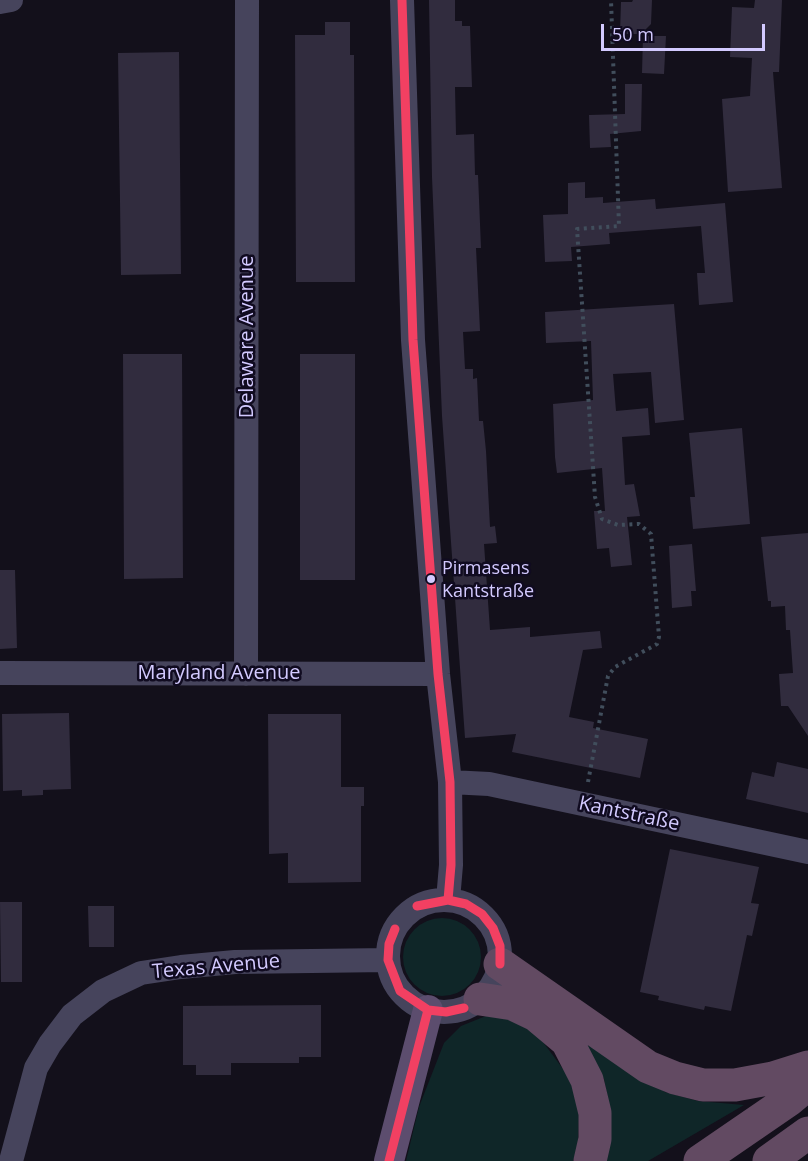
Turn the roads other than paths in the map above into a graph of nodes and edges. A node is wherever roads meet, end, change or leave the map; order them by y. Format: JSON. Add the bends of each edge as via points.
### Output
{"nodes":[{"id":1,"x":11,"y":0,"type":"edge"},
{"id":2,"x":247,"y":0,"type":"edge"},
{"id":3,"x":402,"y":0,"type":"edge"},
{"id":4,"x":0,"y":2,"type":"edge"},
{"id":5,"x":0,"y":673,"type":"edge"},
{"id":6,"x":246,"y":674,"type":"junction"},
{"id":7,"x":438,"y":674,"type":"junction"},
{"id":8,"x":450,"y":782,"type":"junction"},
{"id":9,"x":808,"y":852,"type":"edge"},
{"id":10,"x":448,"y":900,"type":"junction"},
{"id":11,"x":388,"y":960,"type":"junction"},
{"id":12,"x":500,"y":964,"type":"junction"},
{"id":13,"x":480,"y":999,"type":"junction"},
{"id":14,"x":428,"y":1010,"type":"junction"},
{"id":15,"x":808,"y":1066,"type":"edge"},
{"id":16,"x":808,"y":1084,"type":"edge"},
{"id":17,"x":808,"y":1133,"type":"edge"},
{"id":18,"x":808,"y":1142,"type":"edge"},
{"id":19,"x":11,"y":1161,"type":"edge"},
{"id":20,"x":389,"y":1161,"type":"edge"},
{"id":21,"x":590,"y":1161,"type":"edge"},
{"id":22,"x":700,"y":1161,"type":"edge"},
{"id":23,"x":769,"y":1161,"type":"edge"},
{"id":24,"x":792,"y":1161,"type":"edge"}],
"edges":[{"from":1,"to":4,"type":"street"},
{"from":2,"to":6,"type":"street","name":"Delaware Avenue"},
{"from":3,"to":7,"type":"street","via":[[413,340]]},
{"from":5,"to":6,"type":"street","name":"Maryland Avenue"},
{"from":6,"to":7,"type":"street","name":"Maryland Avenue"},
{"from":7,"to":8,"type":"street"},
{"from":8,"to":9,"type":"street","name":"Kantstraße","via":[[489,784]]},
{"from":8,"to":10,"type":"street"},
{"from":10,"to":11,"type":"street","via":[[417,906],[404,916],[392,936]]},
{"from":10,"to":12,"type":"street","via":[[466,903],[482,914],[500,946]]},
{"from":11,"to":14,"type":"street","via":[[400,991]]},
{"from":11,"to":19,"type":"street","name":"Texas Avenue","via":[[235,962],[181,967],[141,973],[103,991],[72,1015],[36,1068]]},
{"from":12,"to":13,"type":"street","via":[[490,989]]},
{"from":12,"to":15,"type":"highway","via":[[648,1067],[675,1078],[703,1085],[735,1084],[772,1078]]},
{"from":13,"to":14,"type":"street","via":[[446,1012]]},
{"from":13,"to":21,"type":"highway","via":[[513,1004],[536,1015],[567,1041],[587,1080],[595,1113]]},
{"from":14,"to":20,"type":"main road"},
{"from":16,"to":22,"type":"highway"},
{"from":17,"to":23,"type":"highway"},
{"from":18,"to":24,"type":"highway"}]}
